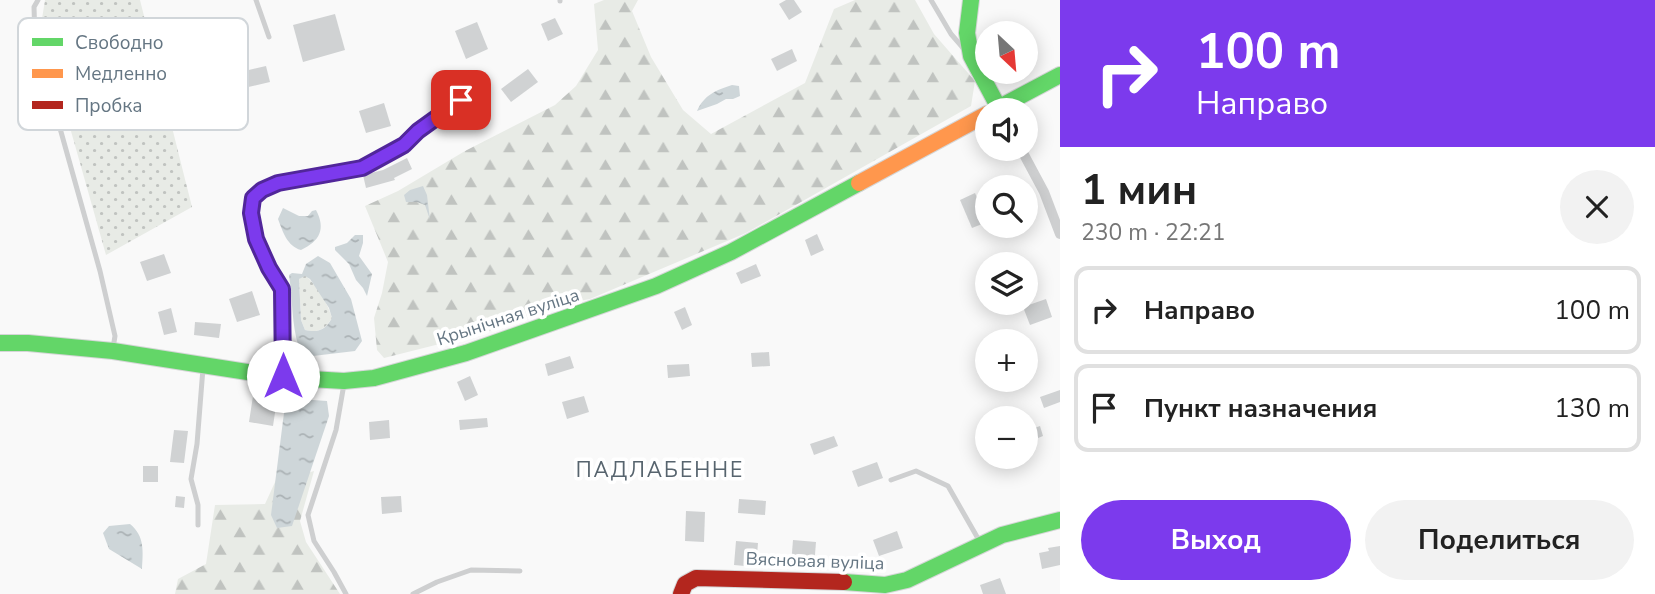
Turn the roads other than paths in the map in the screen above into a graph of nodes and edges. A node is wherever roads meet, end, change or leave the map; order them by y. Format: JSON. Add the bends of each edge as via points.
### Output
{"nodes":[{"id":1,"x":38,"y":0,"type":"edge"},
{"id":2,"x":256,"y":0,"type":"edge"},
{"id":3,"x":930,"y":0,"type":"edge"},
{"id":4,"x":971,"y":0,"type":"edge"},
{"id":5,"x":34,"y":18,"type":"edge"},
{"id":6,"x":269,"y":37,"type":"dead end"},
{"id":7,"x":971,"y":56,"type":"junction"},
{"id":8,"x":1060,"y":75,"type":"edge"},
{"id":9,"x":478,"y":82,"type":"dead end"},
{"id":10,"x":990,"y":98,"type":"edge"},
{"id":11,"x":1017,"y":98,"type":"edge"},
{"id":12,"x":975,"y":121,"type":"edge"},
{"id":13,"x":60,"y":130,"type":"edge"},
{"id":14,"x":1027,"y":161,"type":"edge"},
{"id":15,"x":1060,"y":234,"type":"edge"},
{"id":16,"x":0,"y":342,"type":"edge"},
{"id":17,"x":113,"y":351,"type":"junction"},
{"id":18,"x":203,"y":365,"type":"junction"},
{"id":19,"x":283,"y":376,"type":"junction"},
{"id":20,"x":344,"y":381,"type":"junction"},
{"id":21,"x":891,"y":480,"type":"dead end"},
{"id":22,"x":1060,"y":520,"type":"edge"},
{"id":23,"x":198,"y":525,"type":"dead end"},
{"id":24,"x":982,"y":545,"type":"junction"},
{"id":25,"x":520,"y":571,"type":"dead end"},
{"id":26,"x":683,"y":589,"type":"edge"},
{"id":27,"x":346,"y":594,"type":"edge"},
{"id":28,"x":413,"y":594,"type":"edge"}],
"edges":[{"from":1,"to":5,"type":"lane"},
{"from":2,"to":6,"type":"lane"},
{"from":3,"to":7,"type":"lane"},
{"from":4,"to":7,"type":"street","via":[[967,33]]},
{"from":7,"to":10,"type":"street"},
{"from":8,"to":11,"type":"street","name":"Крынічная вуліца"},
{"from":9,"to":19,"type":"lane","via":[[404,145],[362,168],[278,183],[253,198],[256,239],[282,289]]},
{"from":12,"to":20,"type":"street","name":"Крынічная вуліца","via":[[731,252],[656,286],[466,353],[374,378]]},
{"from":13,"to":17,"type":"lane","via":[[103,282]]},
{"from":14,"to":15,"type":"street"},
{"from":16,"to":17,"type":"street","name":"Крынічная вуліца"},
{"from":17,"to":18,"type":"street","name":"Крынічная вуліца"},
{"from":18,"to":19,"type":"street","name":"Крынічная вуліца"},
{"from":18,"to":23,"type":"lane","via":[[191,479]]},
{"from":19,"to":20,"type":"street","name":"Крынічная вуліца"},
{"from":20,"to":27,"type":"lane","via":[[336,430],[308,515],[314,541]]},
{"from":21,"to":24,"type":"lane","via":[[916,471],[948,486]]},
{"from":22,"to":24,"type":"street","name":"Вясновая вуліца"},
{"from":24,"to":26,"type":"street","name":"Вясновая вуліца","via":[[907,580],[885,585],[696,578]]},
{"from":25,"to":28,"type":"lane","via":[[471,570]]}]}
